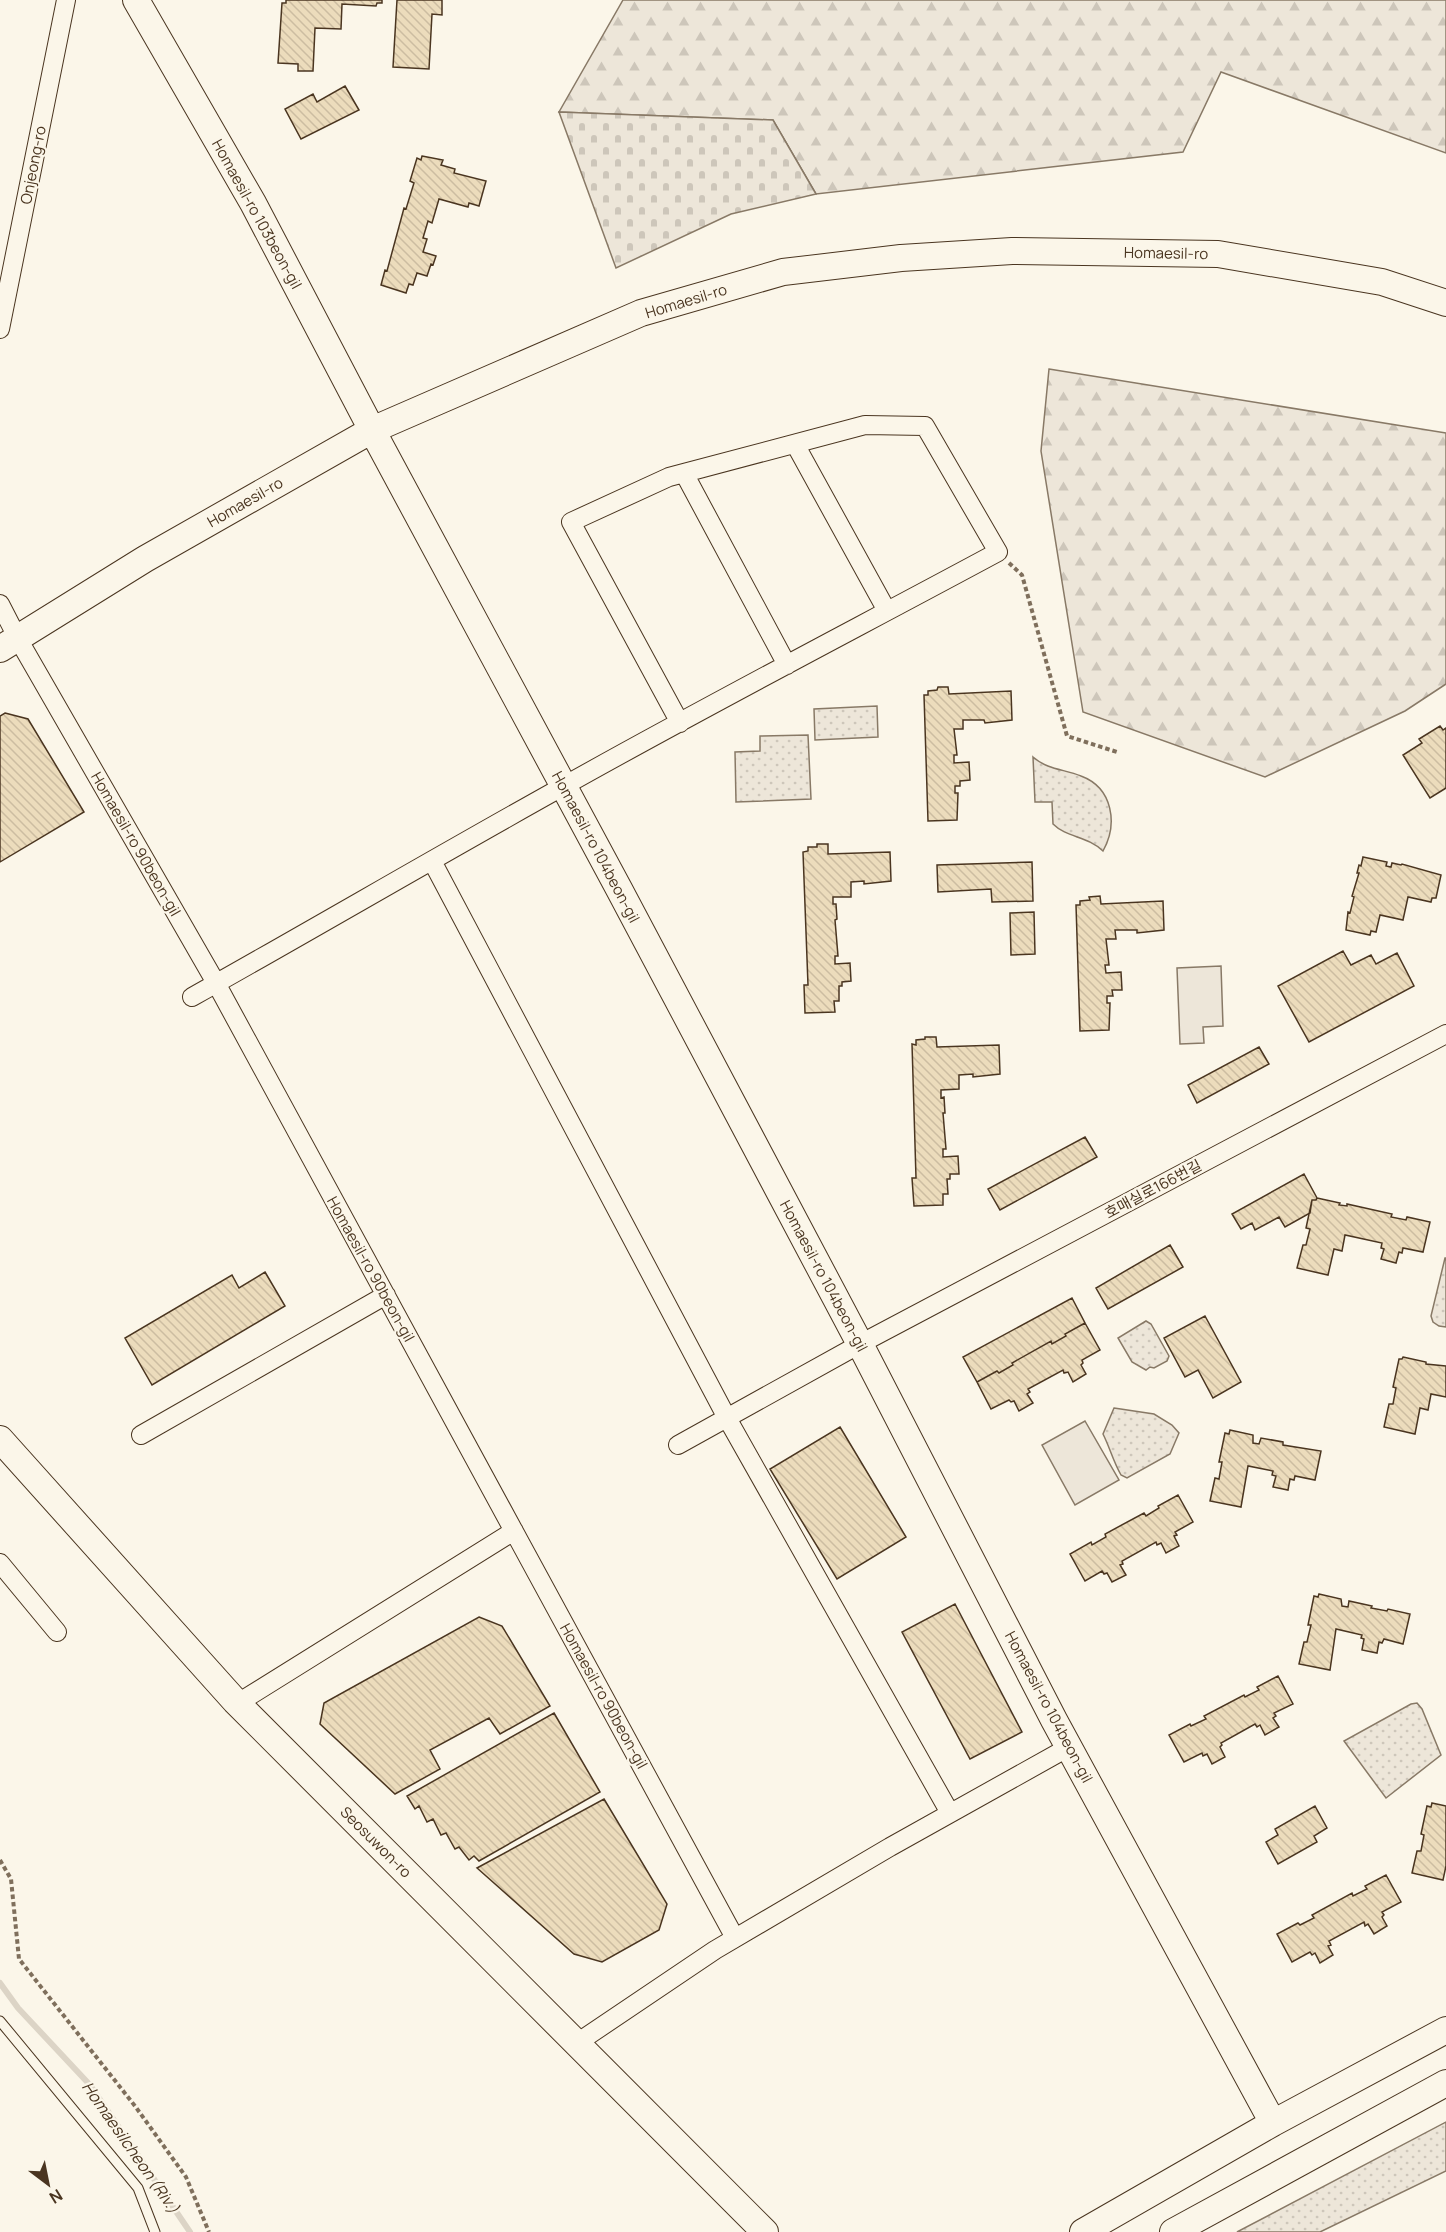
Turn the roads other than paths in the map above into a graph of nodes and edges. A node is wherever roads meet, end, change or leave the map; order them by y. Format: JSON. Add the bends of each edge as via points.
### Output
{"nodes":[{"id":1,"x":66,"y":0,"type":"edge"},
{"id":2,"x":136,"y":0,"type":"edge"},
{"id":3,"x":1446,"y":303,"type":"edge"},
{"id":4,"x":0,"y":329,"type":"edge"},
{"id":5,"x":372,"y":430,"type":"junction"},
{"id":6,"x":795,"y":444,"type":"junction"},
{"id":7,"x":684,"y":473,"type":"junction"},
{"id":8,"x":0,"y":604,"type":"edge"},
{"id":9,"x":887,"y":611,"type":"junction"},
{"id":10,"x":8,"y":643,"type":"edge"},
{"id":11,"x":787,"y":665,"type":"junction"},
{"id":12,"x":680,"y":723,"type":"junction"},
{"id":13,"x":563,"y":786,"type":"junction"},
{"id":14,"x":432,"y":861,"type":"junction"},
{"id":15,"x":216,"y":983,"type":"junction"},
{"id":16,"x":192,"y":997,"type":"dead end"},
{"id":17,"x":1446,"y":1035,"type":"edge"},
{"id":18,"x":386,"y":1295,"type":"junction"},
{"id":19,"x":860,"y":1344,"type":"junction"},
{"id":20,"x":727,"y":1418,"type":"junction"},
{"id":21,"x":141,"y":1435,"type":"dead end"},
{"id":22,"x":0,"y":1439,"type":"edge"},
{"id":23,"x":678,"y":1445,"type":"dead end"},
{"id":24,"x":514,"y":1531,"type":"junction"},
{"id":25,"x":0,"y":1563,"type":"edge"},
{"id":26,"x":57,"y":1632,"type":"dead end"},
{"id":27,"x":238,"y":1703,"type":"junction"},
{"id":28,"x":1069,"y":1747,"type":"junction"},
{"id":29,"x":950,"y":1813,"type":"junction"},
{"id":30,"x":735,"y":1938,"type":"junction"},
{"id":31,"x":0,"y":2021,"type":"edge"},
{"id":32,"x":1446,"y":2030,"type":"edge"},
{"id":33,"x":578,"y":2043,"type":"junction"},
{"id":34,"x":1446,"y":2083,"type":"edge"},
{"id":35,"x":1273,"y":2123,"type":"junction"},
{"id":36,"x":155,"y":2232,"type":"edge"},
{"id":37,"x":765,"y":2232,"type":"edge"},
{"id":38,"x":1083,"y":2232,"type":"edge"},
{"id":39,"x":1173,"y":2232,"type":"edge"}],
"edges":[{"from":1,"to":4,"type":"street","name":"Onjeong-ro"},
{"from":2,"to":5,"type":"street","name":"Homaesil-ro 103beon-gil","via":[[253,202]]},
{"from":3,"to":5,"type":"street","name":"Homaesil-ro","via":[[1383,282],[1218,254],[1012,252],[901,258],[783,272],[641,313]]},
{"from":5,"to":10,"type":"street","name":"Homaesil-ro","via":[[145,559]]},
{"from":5,"to":13,"type":"street","name":"Homaesil-ro 104beon-gil"},
{"from":6,"to":7,"type":"street"},
{"from":6,"to":9,"type":"street"},
{"from":6,"to":9,"type":"street","via":[[865,425],[925,426],[998,552]]},
{"from":7,"to":11,"type":"street"},
{"from":7,"to":12,"type":"street","via":[[571,522]]},
{"from":8,"to":10,"type":"street","name":"Homaesil-ro 90beon-gil"},
{"from":9,"to":11,"type":"street"},
{"from":10,"to":15,"type":"street","name":"Homaesil-ro 90beon-gil"},
{"from":11,"to":12,"type":"street"},
{"from":12,"to":13,"type":"street"},
{"from":13,"to":14,"type":"street"},
{"from":13,"to":19,"type":"street","name":"Homaesil-ro 104beon-gil"},
{"from":14,"to":15,"type":"street"},
{"from":14,"to":20,"type":"street"},
{"from":15,"to":16,"type":"street"},
{"from":15,"to":18,"type":"street","name":"Homaesil-ro 90beon-gil"},
{"from":17,"to":19,"type":"street","name":"호매실로166번길"},
{"from":18,"to":21,"type":"street"},
{"from":18,"to":24,"type":"street","name":"Homaesil-ro 90beon-gil"},
{"from":19,"to":20,"type":"street","name":"호매실로166번길"},
{"from":19,"to":28,"type":"street","name":"Homaesil-ro 104beon-gil"},
{"from":20,"to":23,"type":"street","name":"호매실로166번길"},
{"from":20,"to":29,"type":"street"},
{"from":22,"to":27,"type":"street","name":"Seosuwon-ro"},
{"from":24,"to":27,"type":"street"},
{"from":24,"to":30,"type":"street","name":"Homaesil-ro 90beon-gil"},
{"from":25,"to":26,"type":"street"},
{"from":27,"to":33,"type":"street","name":"Seosuwon-ro"},
{"from":28,"to":29,"type":"street"},
{"from":28,"to":35,"type":"street","name":"Homaesil-ro 104beon-gil"},
{"from":29,"to":30,"type":"street"},
{"from":30,"to":33,"type":"street"},
{"from":31,"to":36,"type":"lane","via":[[138,2188]]},
{"from":32,"to":35,"type":"street"},
{"from":33,"to":37,"type":"street","name":"Seosuwon-ro"},
{"from":34,"to":39,"type":"street"},
{"from":35,"to":38,"type":"street"}]}
